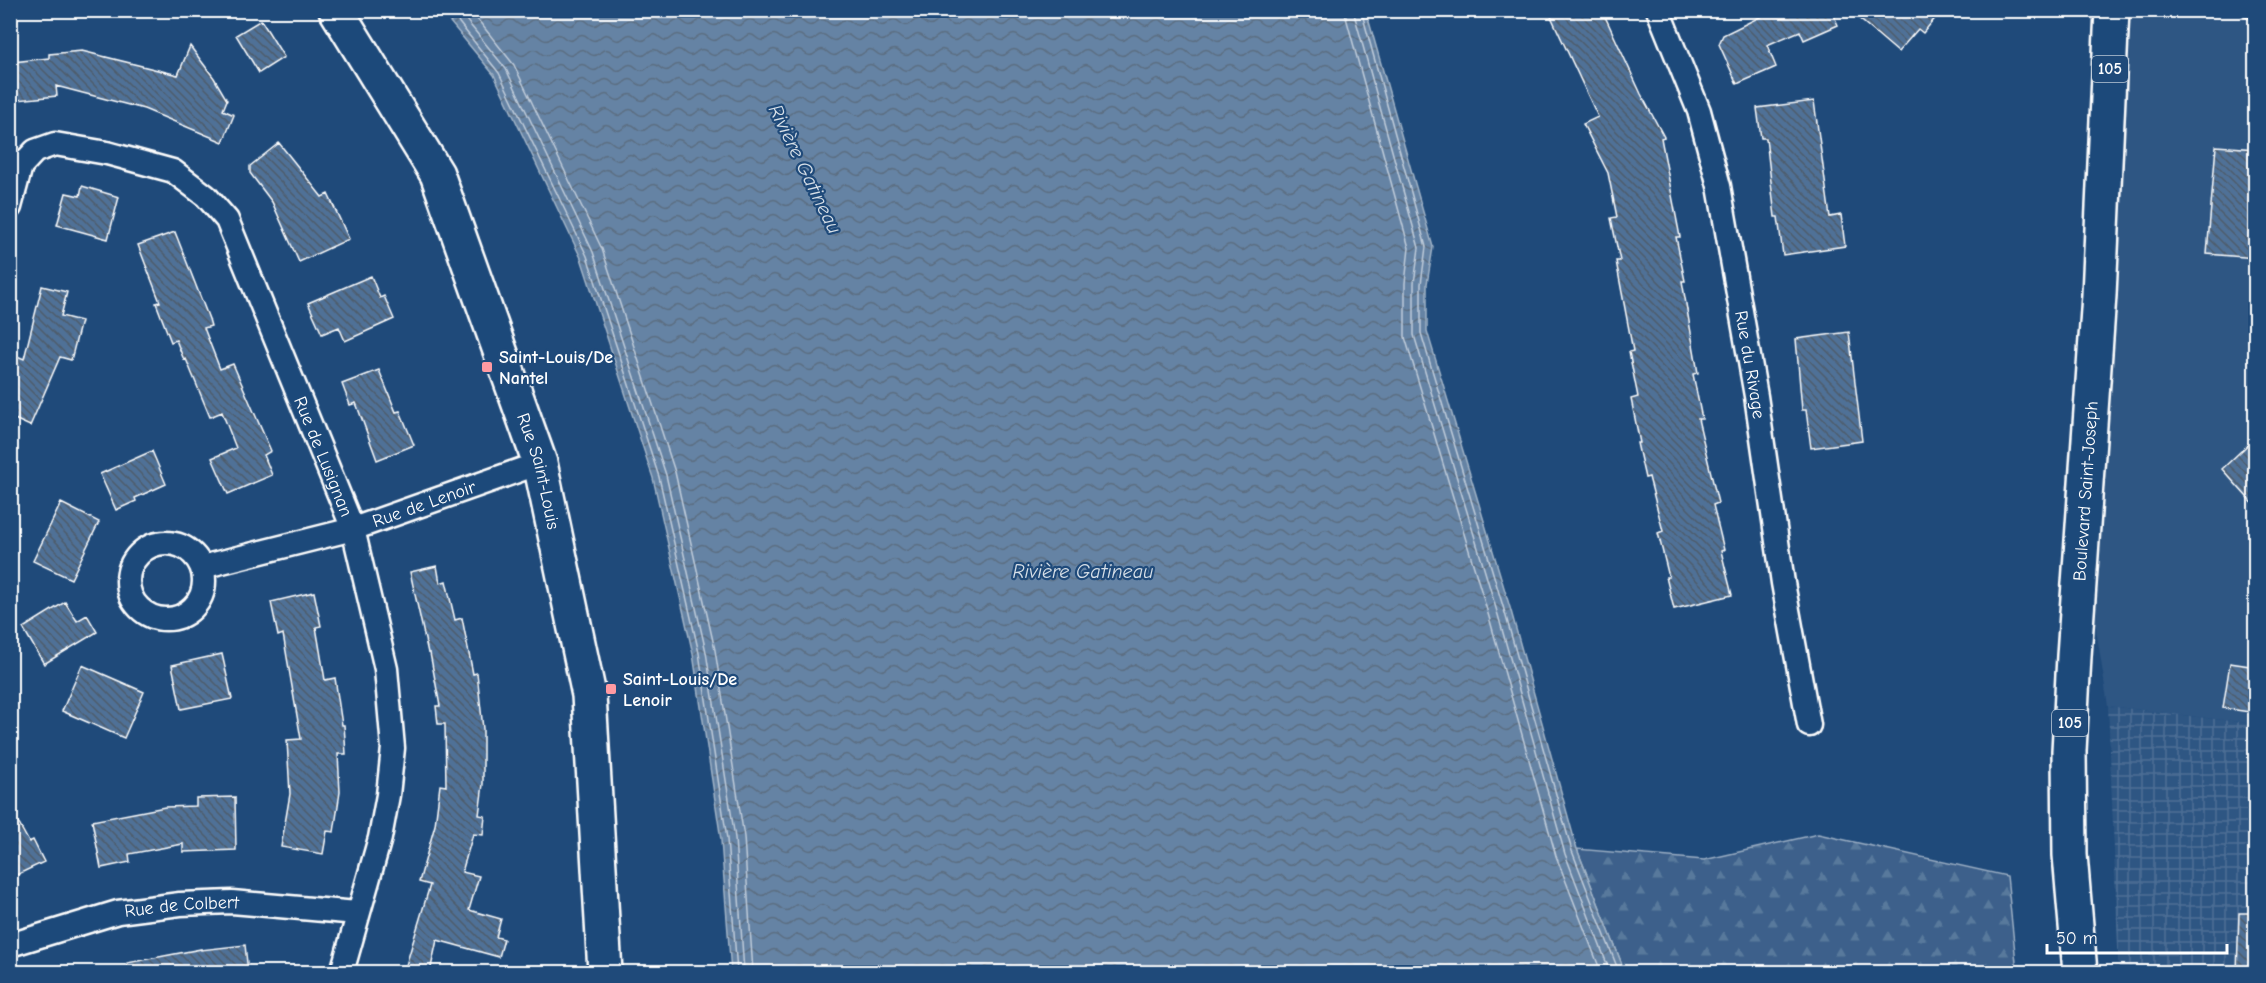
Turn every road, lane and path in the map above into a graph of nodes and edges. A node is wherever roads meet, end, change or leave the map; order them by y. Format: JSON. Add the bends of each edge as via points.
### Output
{"nodes":[{"id":1,"x":336,"y":10,"type":"edge"},
{"id":2,"x":2112,"y":10,"type":"edge"},
{"id":3,"x":2247,"y":10,"type":"edge"},
{"id":4,"x":1663,"y":12,"type":"edge"},
{"id":5,"x":2256,"y":13,"type":"edge"},
{"id":6,"x":10,"y":207,"type":"edge"},
{"id":7,"x":540,"y":463,"type":"junction"},
{"id":8,"x":353,"y":529,"type":"junction"},
{"id":9,"x":202,"y":567,"type":"dead end"},
{"id":10,"x":1809,"y":725,"type":"dead end"},
{"id":11,"x":357,"y":913,"type":"junction"},
{"id":12,"x":10,"y":945,"type":"edge"},
{"id":13,"x":342,"y":972,"type":"edge"},
{"id":14,"x":605,"y":972,"type":"edge"},
{"id":15,"x":2080,"y":972,"type":"edge"}],
"edges":[{"from":1,"to":7,"type":"main road","name":"Rue Saint-Louis","via":[[437,174]]},
{"from":2,"to":15,"type":"main road","name":"Boulevard Saint-Joseph","number":"105","via":[[2100,283],[2069,751],[2070,855]]},
{"from":3,"to":5,"type":"lane"},
{"from":4,"to":10,"type":"street","name":"Rue du Rivage","via":[[1699,111],[1719,186]]},
{"from":6,"to":8,"type":"street","name":"Rue de Lusignan","via":[[21,166],[35,151],[55,144],[173,171],[206,196],[227,220]]},
{"from":7,"to":8,"type":"street","name":"Rue de Lenoir"},
{"from":7,"to":14,"type":"main road","name":"Rue Saint-Louis","via":[[589,695]]},
{"from":8,"to":9,"type":"street","name":"Rue de Lenoir"},
{"from":8,"to":11,"type":"street","name":"Rue de Lusignan","via":[[386,669],[393,748],[380,838]]},
{"from":11,"to":12,"type":"street","name":"Rue de Colbert","via":[[232,902],[180,904],[118,912]]},
{"from":11,"to":13,"type":"street","name":"Rue de Lusignan"}]}
